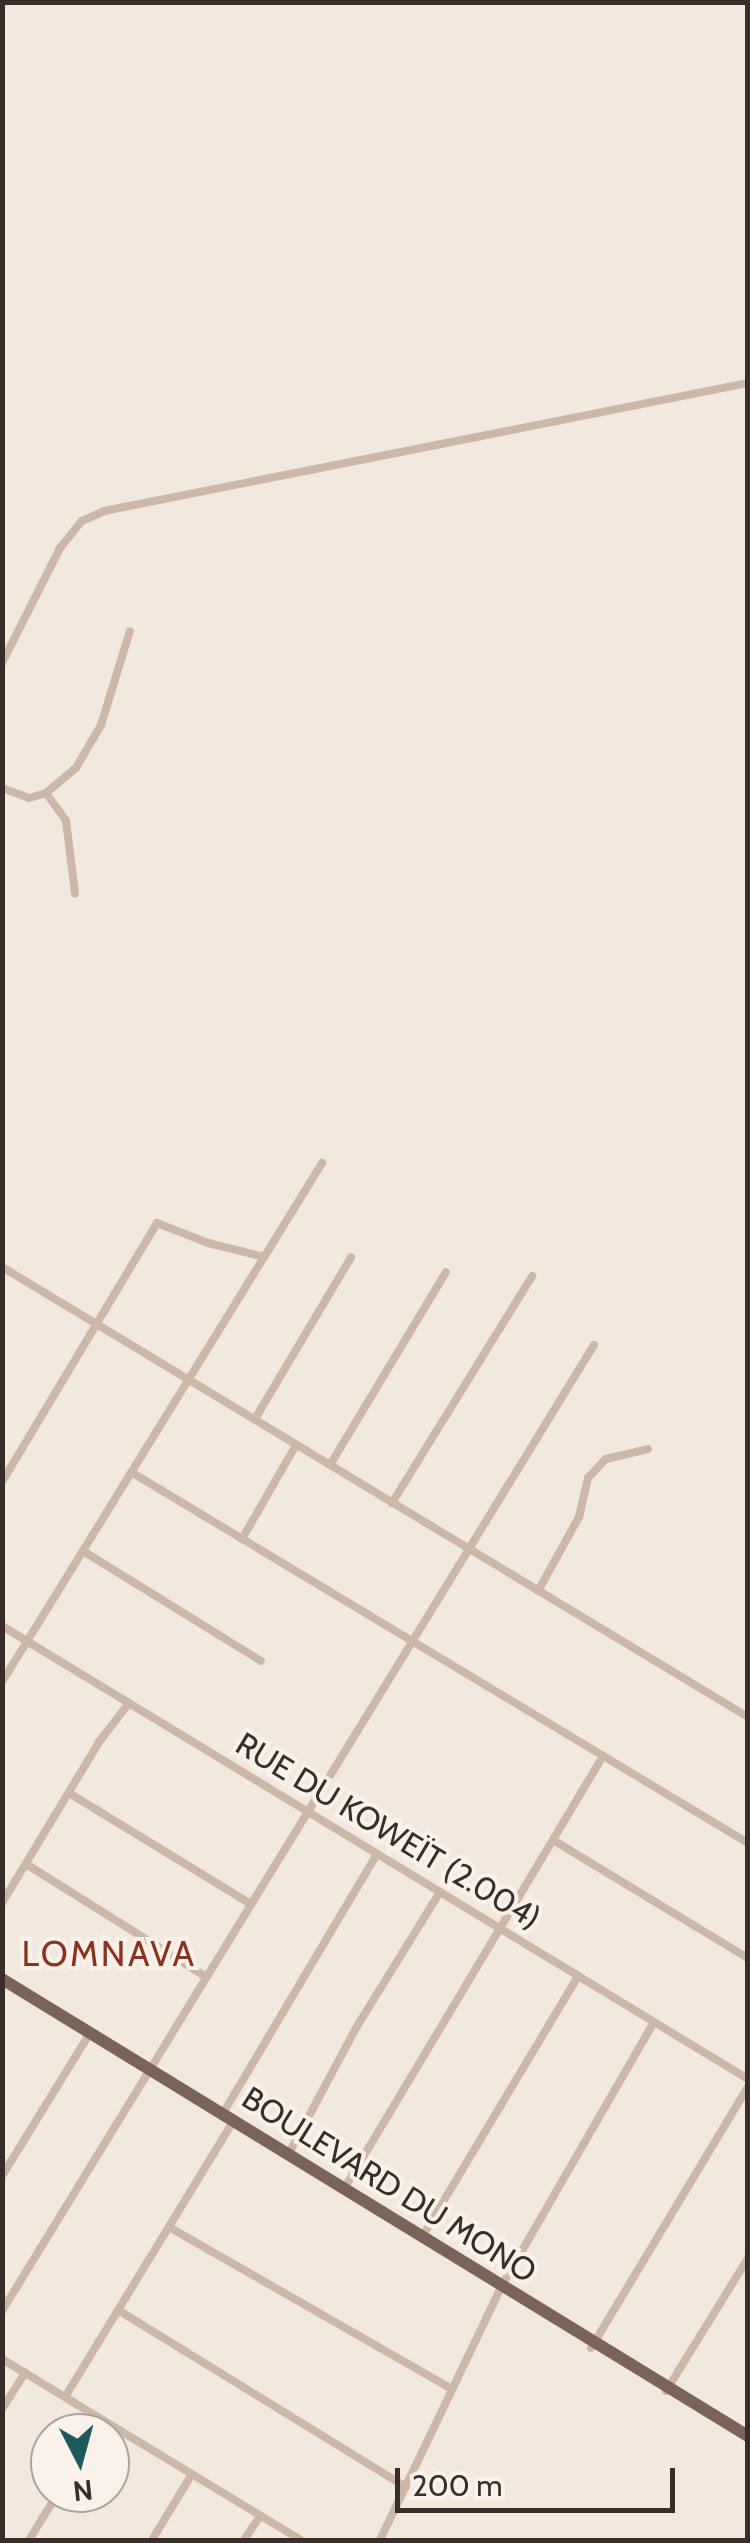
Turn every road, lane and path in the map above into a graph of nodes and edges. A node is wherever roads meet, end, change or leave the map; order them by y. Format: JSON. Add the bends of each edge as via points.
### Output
{"nodes":[{"id":1,"x":748,"y":383,"type":"edge"},
{"id":2,"x":130,"y":631,"type":"dead end"},
{"id":3,"x":2,"y":663,"type":"edge"},
{"id":4,"x":2,"y":788,"type":"edge"},
{"id":5,"x":46,"y":794,"type":"junction"},
{"id":6,"x":75,"y":892,"type":"dead end"},
{"id":7,"x":322,"y":1163,"type":"dead end"},
{"id":8,"x":351,"y":1257,"type":"dead end"},
{"id":9,"x":264,"y":1258,"type":"junction"},
{"id":10,"x":2,"y":1268,"type":"edge"},
{"id":11,"x":446,"y":1272,"type":"dead end"},
{"id":12,"x":532,"y":1276,"type":"dead end"},
{"id":13,"x":98,"y":1325,"type":"junction"},
{"id":14,"x":594,"y":1345,"type":"dead end"},
{"id":15,"x":189,"y":1380,"type":"junction"},
{"id":16,"x":255,"y":1420,"type":"junction"},
{"id":17,"x":296,"y":1444,"type":"junction"},
{"id":18,"x":648,"y":1449,"type":"dead end"},
{"id":19,"x":330,"y":1465,"type":"junction"},
{"id":20,"x":132,"y":1472,"type":"junction"},
{"id":21,"x":2,"y":1482,"type":"edge"},
{"id":22,"x":392,"y":1502,"type":"junction"},
{"id":23,"x":242,"y":1538,"type":"junction"},
{"id":24,"x":469,"y":1549,"type":"junction"},
{"id":25,"x":83,"y":1551,"type":"junction"},
{"id":26,"x":538,"y":1590,"type":"junction"},
{"id":27,"x":2,"y":1626,"type":"edge"},
{"id":28,"x":28,"y":1641,"type":"junction"},
{"id":29,"x":412,"y":1641,"type":"junction"},
{"id":30,"x":260,"y":1661,"type":"dead end"},
{"id":31,"x":2,"y":1682,"type":"edge"},
{"id":32,"x":128,"y":1702,"type":"junction"},
{"id":33,"x":748,"y":1717,"type":"edge"},
{"id":34,"x":604,"y":1756,"type":"junction"},
{"id":35,"x":69,"y":1793,"type":"junction"},
{"id":36,"x":308,"y":1812,"type":"junction"},
{"id":37,"x":553,"y":1840,"type":"junction"},
{"id":38,"x":748,"y":1843,"type":"edge"},
{"id":39,"x":376,"y":1854,"type":"junction"},
{"id":40,"x":26,"y":1864,"type":"junction"},
{"id":41,"x":440,"y":1892,"type":"junction"},
{"id":42,"x":2,"y":1902,"type":"edge"},
{"id":43,"x":251,"y":1904,"type":"junction"},
{"id":44,"x":500,"y":1929,"type":"junction"},
{"id":45,"x":748,"y":1958,"type":"edge"},
{"id":46,"x":578,"y":1976,"type":"junction"},
{"id":47,"x":206,"y":1977,"type":"junction"},
{"id":48,"x":2,"y":1979,"type":"edge"},
{"id":49,"x":2,"y":1988,"type":"edge"},
{"id":50,"x":654,"y":2022,"type":"junction"},
{"id":51,"x":88,"y":2036,"type":"junction"},
{"id":52,"x":147,"y":2073,"type":"junction"},
{"id":53,"x":748,"y":2080,"type":"edge"},
{"id":54,"x":748,"y":2087,"type":"edge"},
{"id":55,"x":228,"y":2122,"type":"junction"},
{"id":56,"x":288,"y":2155,"type":"junction"},
{"id":57,"x":2,"y":2176,"type":"edge"},
{"id":58,"x":344,"y":2189,"type":"junction"},
{"id":59,"x":169,"y":2227,"type":"junction"},
{"id":60,"x":422,"y":2237,"type":"junction"},
{"id":61,"x":748,"y":2258,"type":"edge"},
{"id":62,"x":499,"y":2290,"type":"junction"},
{"id":63,"x":118,"y":2310,"type":"junction"},
{"id":64,"x":2,"y":2311,"type":"edge"},
{"id":65,"x":592,"y":2345,"type":"junction"},
{"id":66,"x":2,"y":2359,"type":"edge"},
{"id":67,"x":25,"y":2372,"type":"junction"},
{"id":68,"x":452,"y":2389,"type":"junction"},
{"id":69,"x":666,"y":2390,"type":"junction"},
{"id":70,"x":65,"y":2397,"type":"junction"},
{"id":71,"x":2,"y":2409,"type":"edge"},
{"id":72,"x":91,"y":2413,"type":"edge"},
{"id":73,"x":745,"y":2434,"type":"edge"},
{"id":74,"x":130,"y":2437,"type":"edge"},
{"id":75,"x":192,"y":2474,"type":"junction"},
{"id":76,"x":406,"y":2488,"type":"junction"},
{"id":77,"x":46,"y":2513,"type":"edge"},
{"id":78,"x":260,"y":2516,"type":"junction"},
{"id":79,"x":30,"y":2540,"type":"edge"},
{"id":80,"x":152,"y":2540,"type":"edge"},
{"id":81,"x":244,"y":2540,"type":"edge"},
{"id":82,"x":300,"y":2540,"type":"edge"},
{"id":83,"x":380,"y":2540,"type":"edge"}],
"edges":[{"from":1,"to":3,"type":"street","via":[[104,511],[82,521],[60,548]]},
{"from":2,"to":5,"type":"street","via":[[102,725],[76,768]]},
{"from":4,"to":5,"type":"street","via":[[30,798]]},
{"from":5,"to":6,"type":"street","via":[[66,820]]},
{"from":7,"to":9,"type":"street"},
{"from":8,"to":16,"type":"street"},
{"from":9,"to":13,"type":"street","via":[[157,1223]]},
{"from":9,"to":15,"type":"street"},
{"from":10,"to":13,"type":"street"},
{"from":11,"to":19,"type":"street"},
{"from":12,"to":22,"type":"street"},
{"from":13,"to":15,"type":"street"},
{"from":13,"to":21,"type":"street"},
{"from":14,"to":24,"type":"street"},
{"from":15,"to":16,"type":"street"},
{"from":15,"to":20,"type":"street"},
{"from":16,"to":17,"type":"street"},
{"from":17,"to":19,"type":"street"},
{"from":17,"to":23,"type":"street"},
{"from":18,"to":26,"type":"street","via":[[606,1459],[588,1478],[580,1518]]},
{"from":19,"to":22,"type":"street"},
{"from":20,"to":23,"type":"street"},
{"from":20,"to":25,"type":"street"},
{"from":22,"to":24,"type":"street"},
{"from":23,"to":29,"type":"street"},
{"from":24,"to":26,"type":"street"},
{"from":24,"to":29,"type":"street"},
{"from":25,"to":28,"type":"street"},
{"from":25,"to":30,"type":"street"},
{"from":26,"to":33,"type":"street"},
{"from":27,"to":28,"type":"street","name":"RUE DU KOWEÏT (2.004)"},
{"from":28,"to":31,"type":"street"},
{"from":28,"to":32,"type":"street","name":"RUE DU KOWEÏT (2.004)"},
{"from":29,"to":34,"type":"street"},
{"from":29,"to":36,"type":"street"},
{"from":32,"to":35,"type":"street"},
{"from":32,"to":36,"type":"street","name":"RUE DU KOWEÏT (2.004)"},
{"from":34,"to":37,"type":"street"},
{"from":34,"to":38,"type":"street"},
{"from":35,"to":40,"type":"street"},
{"from":35,"to":43,"type":"street"},
{"from":36,"to":39,"type":"street","name":"RUE DU KOWEÏT (2.004)"},
{"from":36,"to":43,"type":"street"},
{"from":37,"to":44,"type":"street"},
{"from":37,"to":45,"type":"street"},
{"from":39,"to":41,"type":"street","name":"RUE DU KOWEÏT (2.004)"},
{"from":39,"to":55,"type":"street"},
{"from":40,"to":42,"type":"street"},
{"from":40,"to":47,"type":"street"},
{"from":41,"to":44,"type":"street","name":"RUE DU KOWEÏT (2.004)"},
{"from":41,"to":56,"type":"street"},
{"from":43,"to":47,"type":"street"},
{"from":44,"to":46,"type":"street","name":"RUE DU KOWEÏT (2.004)"},
{"from":44,"to":58,"type":"street"},
{"from":46,"to":50,"type":"street","name":"RUE DU KOWEÏT (2.004)"},
{"from":46,"to":60,"type":"street"},
{"from":47,"to":52,"type":"street"},
{"from":48,"to":51,"type":"main road","name":"BOULEVARD DU MONO"},
{"from":49,"to":51,"type":"main road","name":"BOULEVARD DU MONO"},
{"from":50,"to":53,"type":"street","name":"RUE DU KOWEÏT (2.004)"},
{"from":50,"to":62,"type":"street"},
{"from":51,"to":52,"type":"main road","name":"BOULEVARD DU MONO"},
{"from":51,"to":57,"type":"street"},
{"from":52,"to":55,"type":"main road","name":"BOULEVARD DU MONO"},
{"from":52,"to":64,"type":"street"},
{"from":54,"to":65,"type":"street"},
{"from":55,"to":56,"type":"main road","name":"BOULEVARD DU MONO"},
{"from":55,"to":59,"type":"street"},
{"from":55,"to":62,"type":"main road","name":"BOULEVARD DU MONO"},
{"from":56,"to":58,"type":"main road","name":"BOULEVARD DU MONO"},
{"from":58,"to":60,"type":"main road","name":"BOULEVARD DU MONO"},
{"from":59,"to":63,"type":"street"},
{"from":59,"to":68,"type":"street"},
{"from":60,"to":62,"type":"main road","name":"BOULEVARD DU MONO"},
{"from":61,"to":69,"type":"street"},
{"from":62,"to":65,"type":"main road","name":"BOULEVARD DU MONO"},
{"from":62,"to":68,"type":"street"},
{"from":63,"to":70,"type":"street"},
{"from":63,"to":76,"type":"street"},
{"from":65,"to":69,"type":"main road","name":"BOULEVARD DU MONO"},
{"from":66,"to":67,"type":"street"},
{"from":67,"to":70,"type":"street"},
{"from":67,"to":71,"type":"street"},
{"from":68,"to":76,"type":"street"},
{"from":69,"to":73,"type":"main road","name":"BOULEVARD DU MONO"},
{"from":70,"to":72,"type":"street"},
{"from":74,"to":75,"type":"street"},
{"from":75,"to":78,"type":"street"},
{"from":75,"to":80,"type":"street"},
{"from":76,"to":83,"type":"street"},
{"from":77,"to":79,"type":"street"},
{"from":78,"to":81,"type":"street"},
{"from":78,"to":82,"type":"street"}]}
